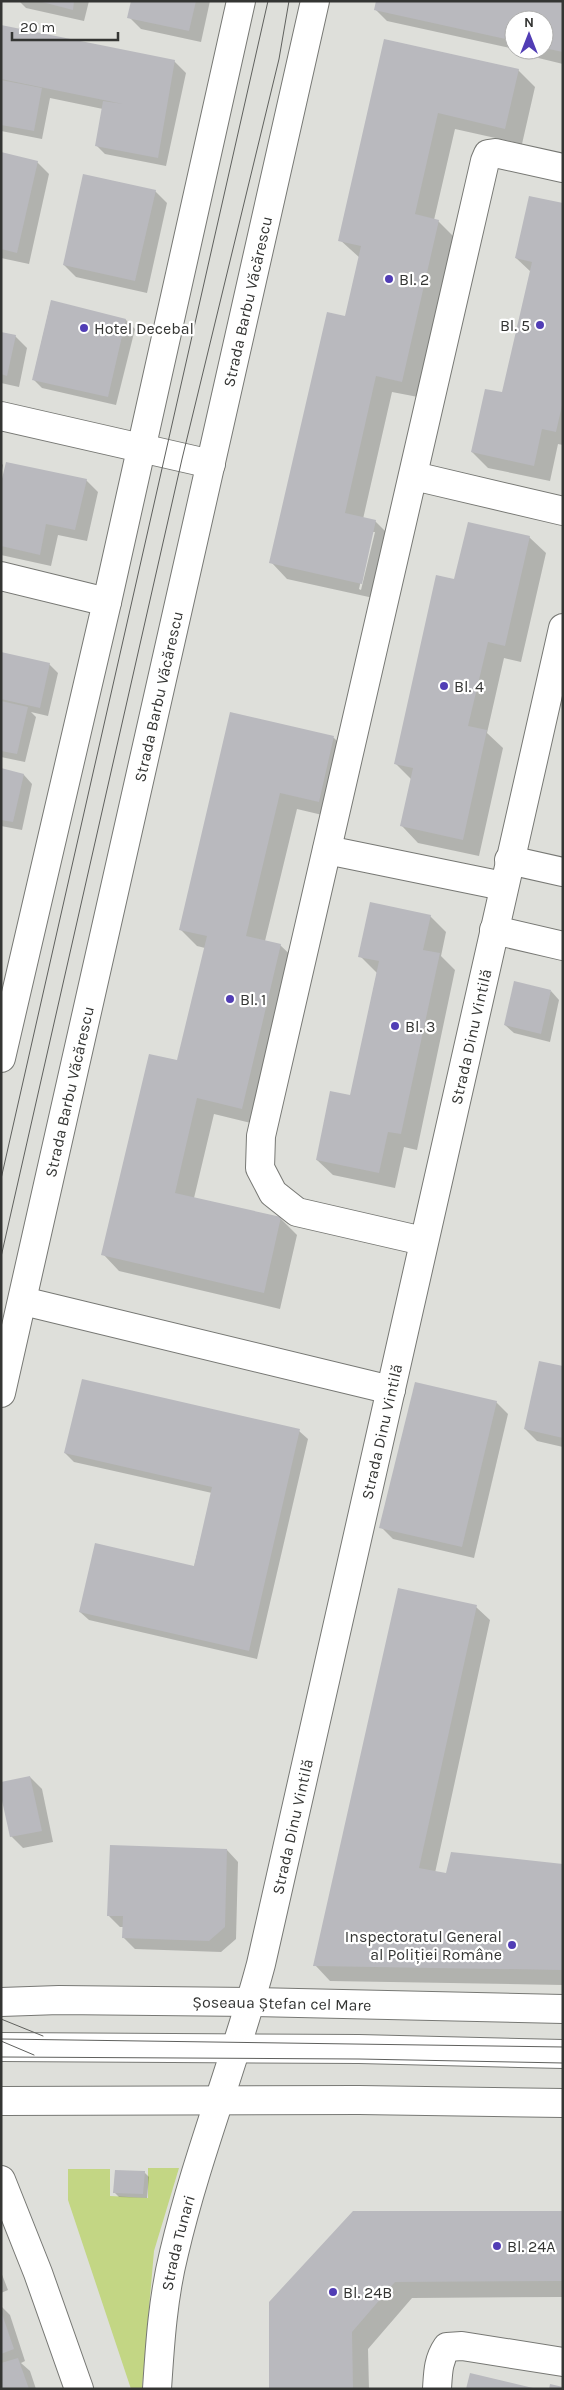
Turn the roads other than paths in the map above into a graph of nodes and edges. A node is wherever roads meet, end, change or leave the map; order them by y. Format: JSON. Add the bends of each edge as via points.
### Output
{"nodes":[{"id":1,"x":241,"y":1,"type":"edge"},
{"id":2,"x":315,"y":1,"type":"edge"},
{"id":3,"x":563,"y":168,"type":"edge"},
{"id":4,"x":1,"y":416,"type":"edge"},
{"id":5,"x":140,"y":448,"type":"junction"},
{"id":6,"x":211,"y":464,"type":"junction"},
{"id":7,"x":414,"y":476,"type":"junction"},
{"id":8,"x":563,"y":511,"type":"edge"},
{"id":9,"x":1,"y":576,"type":"edge"},
{"id":10,"x":107,"y":602,"type":"junction"},
{"id":11,"x":563,"y":628,"type":"edge"},
{"id":12,"x":327,"y":850,"type":"junction"},
{"id":13,"x":563,"y":872,"type":"edge"},
{"id":14,"x":506,"y":873,"type":"junction"},
{"id":15,"x":494,"y":930,"type":"junction"},
{"id":16,"x":563,"y":946,"type":"edge"},
{"id":17,"x":1,"y":1058,"type":"edge"},
{"id":18,"x":423,"y":1240,"type":"junction"},
{"id":19,"x":23,"y":1301,"type":"junction"},
{"id":20,"x":391,"y":1390,"type":"junction"},
{"id":21,"x":1,"y":1394,"type":"edge"},
{"id":22,"x":1,"y":2002,"type":"edge"},
{"id":23,"x":251,"y":2002,"type":"junction"},
{"id":24,"x":563,"y":2009,"type":"edge"},
{"id":25,"x":1,"y":2047,"type":"edge"},
{"id":26,"x":237,"y":2049,"type":"junction"},
{"id":27,"x":563,"y":2054,"type":"edge"},
{"id":28,"x":1,"y":2101,"type":"edge"},
{"id":29,"x":220,"y":2102,"type":"junction"},
{"id":30,"x":563,"y":2103,"type":"edge"},
{"id":31,"x":1,"y":2180,"type":"edge"},
{"id":32,"x":563,"y":2362,"type":"edge"},
{"id":33,"x":79,"y":2389,"type":"edge"},
{"id":34,"x":157,"y":2389,"type":"edge"},
{"id":35,"x":437,"y":2389,"type":"edge"}],
"edges":[{"from":1,"to":5,"type":"main road"},
{"from":2,"to":6,"type":"main road","name":"Strada Barbu Văcărescu"},
{"from":3,"to":7,"type":"main road","via":[[488,154]]},
{"from":4,"to":5,"type":"main road"},
{"from":5,"to":6,"type":"main road"},
{"from":5,"to":10,"type":"main road"},
{"from":6,"to":19,"type":"main road","name":"Strada Barbu Văcărescu"},
{"from":7,"to":8,"type":"main road"},
{"from":7,"to":12,"type":"main road"},
{"from":9,"to":10,"type":"main road"},
{"from":10,"to":17,"type":"main road"},
{"from":11,"to":14,"type":"main road","name":"Strada Dinu Vintilă"},
{"from":12,"to":14,"type":"main road"},
{"from":12,"to":18,"type":"main road","via":[[261,1136],[260,1168],[273,1192],[297,1212]]},
{"from":13,"to":14,"type":"main road"},
{"from":14,"to":15,"type":"main road","name":"Strada Dinu Vintilă"},
{"from":15,"to":16,"type":"main road"},
{"from":15,"to":18,"type":"main road","name":"Strada Dinu Vintilă"},
{"from":18,"to":20,"type":"main road","name":"Strada Dinu Vintilă"},
{"from":19,"to":20,"type":"main road"},
{"from":19,"to":21,"type":"main road","name":"Strada Barbu Văcărescu"},
{"from":20,"to":23,"type":"main road","name":"Strada Dinu Vintilă"},
{"from":22,"to":23,"type":"main road","name":"Șoseaua Ștefan cel Mare"},
{"from":23,"to":24,"type":"main road","name":"Șoseaua Ștefan cel Mare"},
{"from":23,"to":26,"type":"main road","name":"Strada Dinu Vintilă"},
{"from":25,"to":26,"type":"main road"},
{"from":26,"to":27,"type":"main road"},
{"from":26,"to":29,"type":"main road","name":"Strada Tunari"},
{"from":28,"to":29,"type":"main road"},
{"from":29,"to":30,"type":"main road"},
{"from":29,"to":34,"type":"main road","name":"Strada Tunari","via":[[173,2255],[164,2309]]},
{"from":31,"to":33,"type":"main road"},
{"from":32,"to":35,"type":"main road","via":[[462,2346],[447,2347],[441,2355]]}]}
